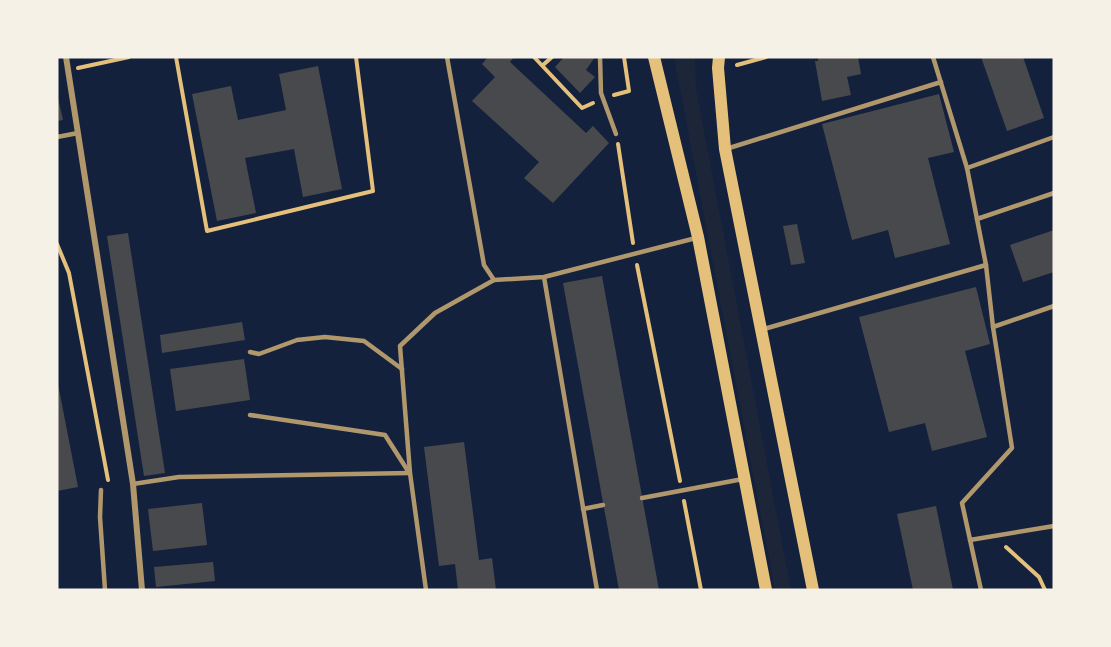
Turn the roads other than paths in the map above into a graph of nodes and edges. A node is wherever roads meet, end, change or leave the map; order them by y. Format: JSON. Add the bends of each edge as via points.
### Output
{"nodes":[{"id":1,"x":66,"y":57,"type":"edge"},
{"id":2,"x":447,"y":57,"type":"edge"},
{"id":3,"x":600,"y":57,"type":"edge"},
{"id":4,"x":654,"y":57,"type":"edge"},
{"id":5,"x":719,"y":57,"type":"edge"},
{"id":6,"x":933,"y":57,"type":"edge"},
{"id":7,"x":941,"y":82,"type":"junction"},
{"id":8,"x":78,"y":133,"type":"junction"},
{"id":9,"x":616,"y":134,"type":"road end"},
{"id":10,"x":57,"y":137,"type":"edge"},
{"id":11,"x":1054,"y":137,"type":"edge"},
{"id":12,"x":725,"y":149,"type":"junction"},
{"id":13,"x":967,"y":168,"type":"junction"},
{"id":14,"x":1054,"y":192,"type":"edge"},
{"id":15,"x":977,"y":219,"type":"junction"},
{"id":16,"x":698,"y":237,"type":"junction"},
{"id":17,"x":986,"y":266,"type":"junction"},
{"id":18,"x":544,"y":277,"type":"junction"},
{"id":19,"x":494,"y":280,"type":"junction"},
{"id":20,"x":1054,"y":306,"type":"edge"},
{"id":21,"x":993,"y":327,"type":"junction"},
{"id":22,"x":762,"y":330,"type":"junction"},
{"id":23,"x":250,"y":352,"type":"dead end"},
{"id":24,"x":402,"y":369,"type":"junction"},
{"id":25,"x":250,"y":415,"type":"dead end"},
{"id":26,"x":410,"y":473,"type":"junction"},
{"id":27,"x":745,"y":479,"type":"junction"},
{"id":28,"x":133,"y":484,"type":"junction"},
{"id":29,"x":101,"y":490,"type":"dead end"},
{"id":30,"x":642,"y":498,"type":"dead end"},
{"id":31,"x":603,"y":505,"type":"dead end"},
{"id":32,"x":583,"y":509,"type":"junction"},
{"id":33,"x":1054,"y":526,"type":"edge"},
{"id":34,"x":970,"y":540,"type":"junction"},
{"id":35,"x":105,"y":590,"type":"edge"},
{"id":36,"x":142,"y":590,"type":"edge"},
{"id":37,"x":426,"y":590,"type":"edge"},
{"id":38,"x":597,"y":590,"type":"edge"},
{"id":39,"x":766,"y":590,"type":"edge"},
{"id":40,"x":813,"y":590,"type":"edge"},
{"id":41,"x":981,"y":590,"type":"edge"}],
"edges":[{"from":1,"to":8,"type":"street"},
{"from":2,"to":19,"type":"lane","via":[[484,265]]},
{"from":3,"to":9,"type":"lane","via":[[601,93]]},
{"from":4,"to":16,"type":"main road"},
{"from":5,"to":12,"type":"main road"},
{"from":6,"to":7,"type":"lane"},
{"from":7,"to":12,"type":"lane"},
{"from":7,"to":13,"type":"lane"},
{"from":8,"to":10,"type":"lane"},
{"from":8,"to":28,"type":"street"},
{"from":11,"to":13,"type":"lane"},
{"from":12,"to":22,"type":"main road"},
{"from":13,"to":15,"type":"lane"},
{"from":14,"to":15,"type":"lane"},
{"from":15,"to":17,"type":"lane"},
{"from":16,"to":18,"type":"lane"},
{"from":16,"to":27,"type":"main road"},
{"from":17,"to":21,"type":"lane"},
{"from":17,"to":22,"type":"lane"},
{"from":18,"to":19,"type":"lane"},
{"from":18,"to":32,"type":"lane"},
{"from":19,"to":24,"type":"lane","via":[[435,314],[400,346]]},
{"from":20,"to":21,"type":"lane"},
{"from":21,"to":34,"type":"lane","via":[[1012,448],[962,503]]},
{"from":22,"to":40,"type":"main road"},
{"from":23,"to":24,"type":"lane","via":[[259,354],[297,340],[325,337],[364,341]]},
{"from":24,"to":26,"type":"lane"},
{"from":25,"to":26,"type":"lane","via":[[386,435]]},
{"from":26,"to":28,"type":"lane","via":[[179,477]]},
{"from":26,"to":37,"type":"lane"},
{"from":27,"to":30,"type":"lane"},
{"from":27,"to":39,"type":"main road"},
{"from":28,"to":36,"type":"street"},
{"from":29,"to":35,"type":"lane"},
{"from":31,"to":32,"type":"lane"},
{"from":32,"to":38,"type":"lane"},
{"from":33,"to":34,"type":"lane"},
{"from":34,"to":41,"type":"lane"}]}
